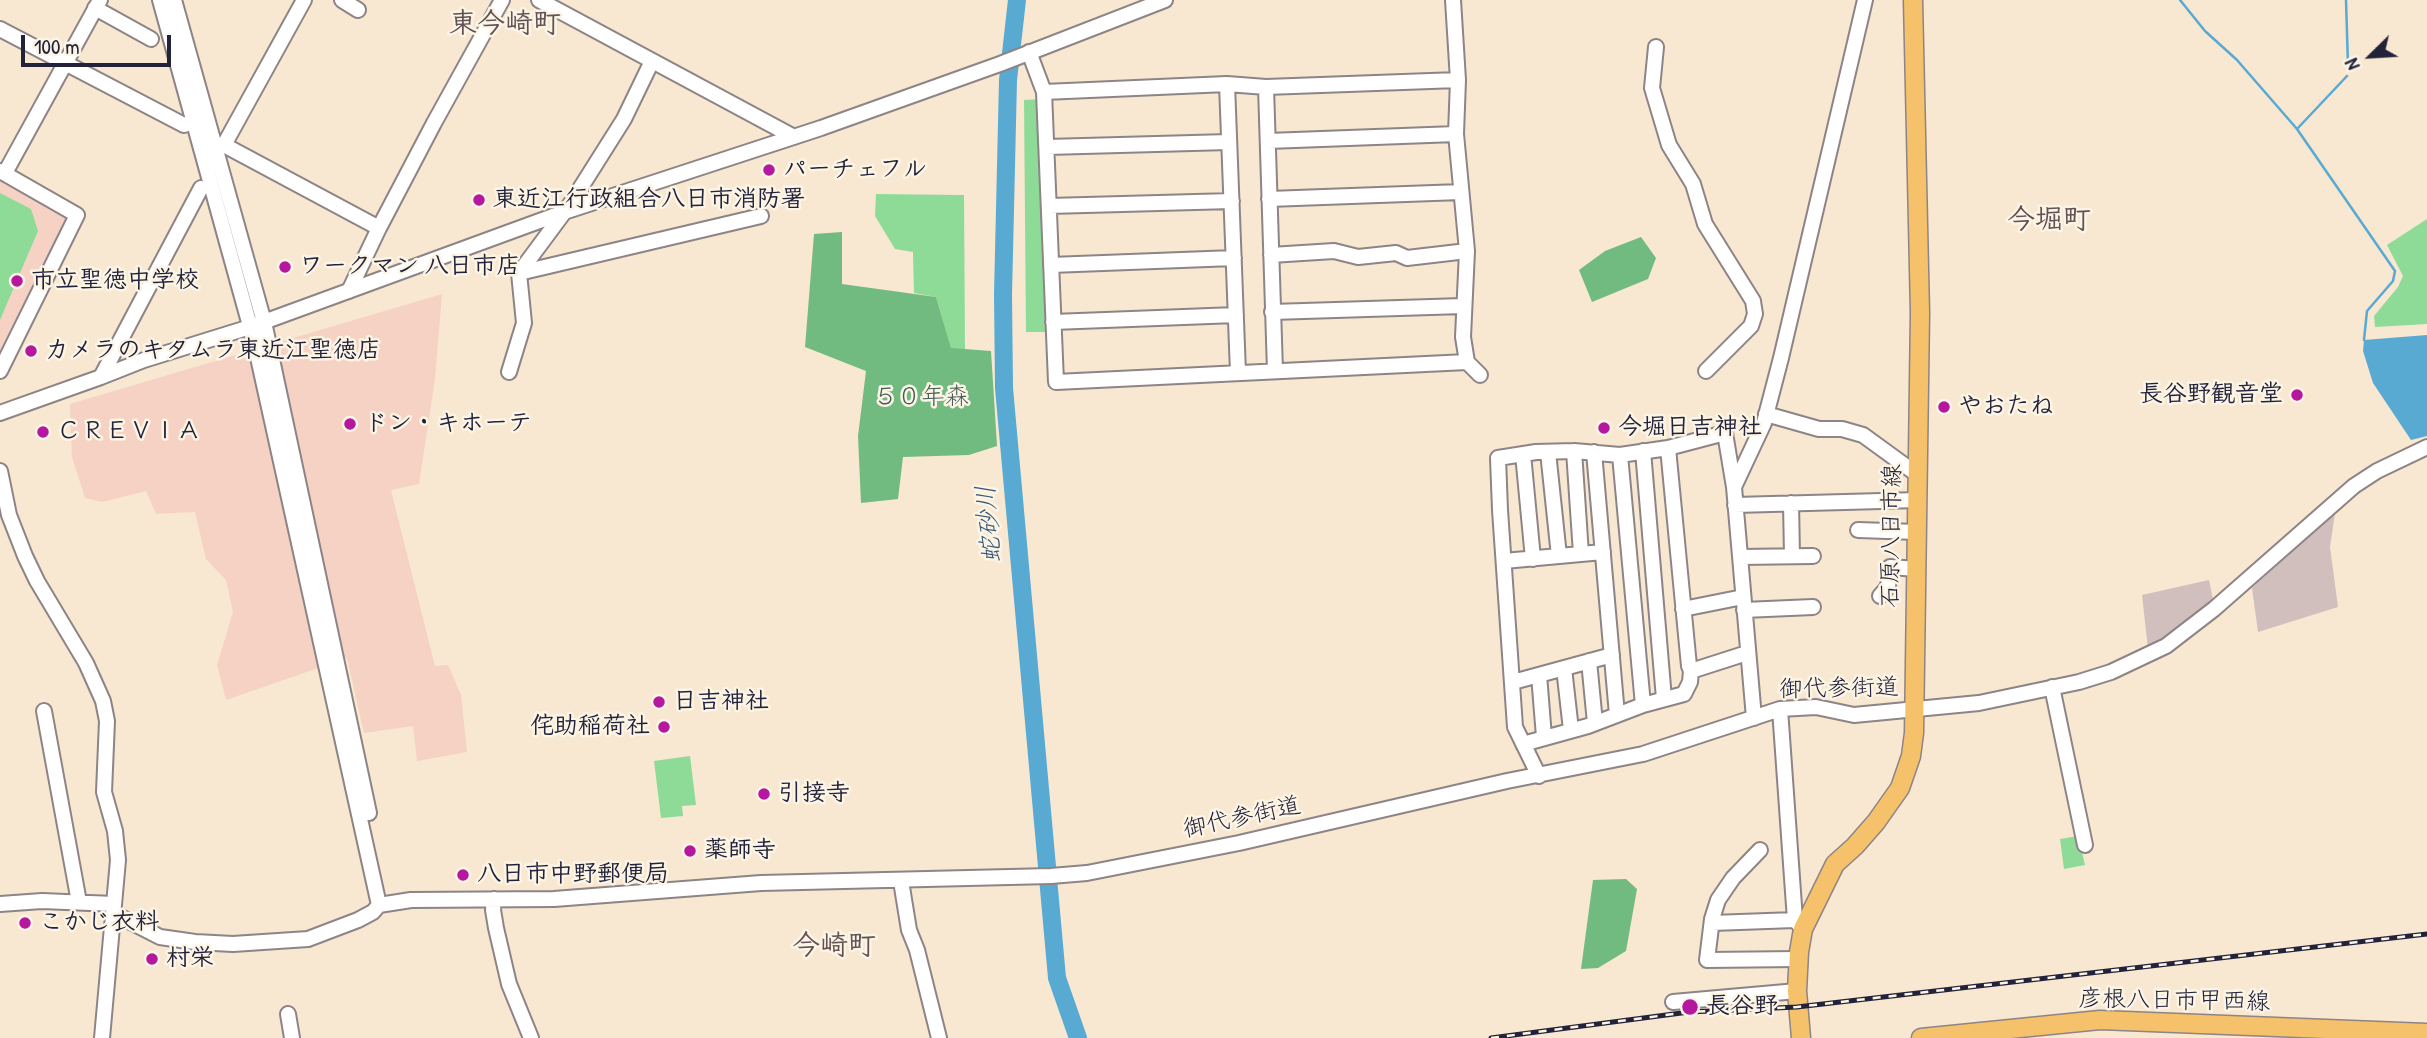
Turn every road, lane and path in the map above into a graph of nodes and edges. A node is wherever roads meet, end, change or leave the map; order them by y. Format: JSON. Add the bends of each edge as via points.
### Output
{"nodes":[{"id":1,"x":160,"y":0,"type":"edge"},
{"id":2,"x":174,"y":0,"type":"edge"},
{"id":3,"x":304,"y":0,"type":"edge"},
{"id":4,"x":342,"y":0,"type":"edge"},
{"id":5,"x":502,"y":0,"type":"edge"},
{"id":6,"x":539,"y":0,"type":"edge"},
{"id":7,"x":1165,"y":0,"type":"edge"},
{"id":8,"x":1453,"y":0,"type":"edge"},
{"id":9,"x":1866,"y":0,"type":"edge"},
{"id":10,"x":1913,"y":0,"type":"edge"},
{"id":11,"x":98,"y":4,"type":"edge"},
{"id":12,"x":358,"y":10,"type":"dead end"},
{"id":13,"x":0,"y":29,"type":"edge"},
{"id":14,"x":151,"y":39,"type":"dead end"},
{"id":15,"x":1656,"y":47,"type":"dead end"},
{"id":16,"x":1029,"y":52,"type":"junction"},
{"id":17,"x":652,"y":61,"type":"junction"},
{"id":18,"x":66,"y":63,"type":"junction"},
{"id":19,"x":1458,"y":80,"type":"junction"},
{"id":20,"x":1227,"y":83,"type":"junction"},
{"id":21,"x":1266,"y":87,"type":"junction"},
{"id":22,"x":1044,"y":92,"type":"junction"},
{"id":23,"x":194,"y":122,"type":"junction"},
{"id":24,"x":1456,"y":134,"type":"junction"},
{"id":25,"x":794,"y":137,"type":"junction"},
{"id":26,"x":1268,"y":141,"type":"junction"},
{"id":27,"x":1229,"y":142,"type":"junction"},
{"id":28,"x":1046,"y":147,"type":"junction"},
{"id":29,"x":214,"y":149,"type":"junction"},
{"id":30,"x":3,"y":172,"type":"edge"},
{"id":31,"x":201,"y":188,"type":"dead end"},
{"id":32,"x":1461,"y":192,"type":"junction"},
{"id":33,"x":1269,"y":199,"type":"junction"},
{"id":34,"x":1232,"y":201,"type":"junction"},
{"id":35,"x":1049,"y":206,"type":"junction"},
{"id":36,"x":564,"y":212,"type":"junction"},
{"id":37,"x":761,"y":216,"type":"dead end"},
{"id":38,"x":379,"y":228,"type":"junction"},
{"id":39,"x":1467,"y":251,"type":"junction"},
{"id":40,"x":1271,"y":255,"type":"junction"},
{"id":41,"x":1234,"y":258,"type":"junction"},
{"id":42,"x":1051,"y":265,"type":"junction"},
{"id":43,"x":519,"y":273,"type":"junction"},
{"id":44,"x":349,"y":291,"type":"junction"},
{"id":45,"x":1463,"y":306,"type":"junction"},
{"id":46,"x":1272,"y":312,"type":"junction"},
{"id":47,"x":1236,"y":315,"type":"junction"},
{"id":48,"x":1053,"y":323,"type":"junction"},
{"id":49,"x":257,"y":324,"type":"junction"},
{"id":50,"x":1467,"y":362,"type":"junction"},
{"id":51,"x":0,"y":371,"type":"edge"},
{"id":52,"x":1706,"y":371,"type":"dead end"},
{"id":53,"x":509,"y":372,"type":"dead end"},
{"id":54,"x":1275,"y":372,"type":"junction"},
{"id":55,"x":1238,"y":373,"type":"junction"},
{"id":56,"x":1480,"y":375,"type":"dead end"},
{"id":57,"x":101,"y":377,"type":"junction"},
{"id":58,"x":0,"y":413,"type":"edge"},
{"id":59,"x":1766,"y":414,"type":"junction"},
{"id":60,"x":2427,"y":447,"type":"edge"},
{"id":61,"x":1668,"y":448,"type":"junction"},
{"id":62,"x":1574,"y":451,"type":"junction"},
{"id":63,"x":1643,"y":451,"type":"junction"},
{"id":64,"x":1548,"y":452,"type":"junction"},
{"id":65,"x":1594,"y":452,"type":"junction"},
{"id":66,"x":1522,"y":454,"type":"junction"},
{"id":67,"x":1620,"y":455,"type":"junction"},
{"id":68,"x":0,"y":471,"type":"edge"},
{"id":69,"x":1918,"y":475,"type":"junction"},
{"id":70,"x":1734,"y":487,"type":"junction"},
{"id":71,"x":1918,"y":500,"type":"junction"},
{"id":72,"x":1791,"y":503,"type":"junction"},
{"id":73,"x":1735,"y":505,"type":"junction"},
{"id":74,"x":1858,"y":530,"type":"dead end"},
{"id":75,"x":1917,"y":532,"type":"junction"},
{"id":76,"x":1603,"y":552,"type":"junction"},
{"id":77,"x":1581,"y":554,"type":"junction"},
{"id":78,"x":1559,"y":556,"type":"junction"},
{"id":79,"x":1792,"y":556,"type":"junction"},
{"id":80,"x":1813,"y":556,"type":"dead end"},
{"id":81,"x":1741,"y":557,"type":"junction"},
{"id":82,"x":1534,"y":559,"type":"junction"},
{"id":83,"x":1504,"y":561,"type":"junction"},
{"id":84,"x":1917,"y":569,"type":"junction"},
{"id":85,"x":1880,"y":596,"type":"dead end"},
{"id":86,"x":1744,"y":603,"type":"junction"},
{"id":87,"x":1813,"y":607,"type":"dead end"},
{"id":88,"x":1683,"y":609,"type":"junction"},
{"id":89,"x":1747,"y":653,"type":"junction"},
{"id":90,"x":1612,"y":655,"type":"junction"},
{"id":91,"x":1589,"y":661,"type":"junction"},
{"id":92,"x":1564,"y":668,"type":"junction"},
{"id":93,"x":1691,"y":671,"type":"junction"},
{"id":94,"x":1539,"y":675,"type":"junction"},
{"id":95,"x":1513,"y":682,"type":"junction"},
{"id":96,"x":2053,"y":687,"type":"junction"},
{"id":97,"x":1664,"y":699,"type":"junction"},
{"id":98,"x":1643,"y":705,"type":"junction"},
{"id":99,"x":1780,"y":709,"type":"junction"},
{"id":100,"x":1913,"y":709,"type":"junction"},
{"id":101,"x":44,"y":711,"type":"dead end"},
{"id":102,"x":1618,"y":715,"type":"junction"},
{"id":103,"x":1754,"y":718,"type":"junction"},
{"id":104,"x":1595,"y":723,"type":"junction"},
{"id":105,"x":1571,"y":730,"type":"junction"},
{"id":106,"x":1544,"y":737,"type":"junction"},
{"id":107,"x":1523,"y":744,"type":"junction"},
{"id":108,"x":1539,"y":776,"type":"junction"},
{"id":109,"x":2085,"y":845,"type":"dead end"},
{"id":110,"x":1760,"y":850,"type":"dead end"},
{"id":111,"x":901,"y":881,"type":"junction"},
{"id":112,"x":494,"y":899,"type":"junction"},
{"id":113,"x":79,"y":902,"type":"junction"},
{"id":114,"x":0,"y":904,"type":"edge"},
{"id":115,"x":383,"y":904,"type":"junction"},
{"id":116,"x":113,"y":909,"type":"junction"},
{"id":117,"x":1712,"y":923,"type":"junction"},
{"id":118,"x":1799,"y":925,"type":"junction"},
{"id":119,"x":1798,"y":959,"type":"junction"},
{"id":120,"x":1797,"y":991,"type":"junction"},
{"id":121,"x":1673,"y":1002,"type":"dead end"},
{"id":122,"x":288,"y":1014,"type":"dead end"},
{"id":123,"x":2222,"y":1032,"type":"edge"},
{"id":124,"x":2427,"y":1033,"type":"edge"},
{"id":125,"x":102,"y":1038,"type":"edge"},
{"id":126,"x":292,"y":1038,"type":"edge"},
{"id":127,"x":531,"y":1038,"type":"edge"},
{"id":128,"x":939,"y":1038,"type":"edge"},
{"id":129,"x":1801,"y":1038,"type":"edge"},
{"id":130,"x":1921,"y":1038,"type":"edge"}],
"edges":[{"from":1,"to":23,"type":"street"},
{"from":2,"to":29,"type":"street"},
{"from":3,"to":29,"type":"street"},
{"from":4,"to":12,"type":"street"},
{"from":5,"to":38,"type":"street"},
{"from":6,"to":17,"type":"street"},
{"from":7,"to":16,"type":"street"},
{"from":8,"to":19,"type":"street"},
{"from":9,"to":59,"type":"street"},
{"from":10,"to":69,"type":"main road","name":"石原八日市線","via":[[1920,313]]},
{"from":11,"to":14,"type":"street"},
{"from":11,"to":18,"type":"street"},
{"from":13,"to":18,"type":"street"},
{"from":15,"to":52,"type":"street","via":[[1652,88],[1669,145],[1693,184],[1704,224],[1753,301],[1751,326]]},
{"from":16,"to":22,"type":"street"},
{"from":16,"to":25,"type":"street"},
{"from":17,"to":25,"type":"street"},
{"from":17,"to":36,"type":"street","via":[[624,119]]},
{"from":18,"to":23,"type":"street","via":[[184,125]]},
{"from":18,"to":30,"type":"street"},
{"from":19,"to":21,"type":"street"},
{"from":19,"to":24,"type":"street"},
{"from":20,"to":21,"type":"street"},
{"from":20,"to":22,"type":"street"},
{"from":20,"to":27,"type":"street"},
{"from":21,"to":26,"type":"street"},
{"from":22,"to":28,"type":"street"},
{"from":23,"to":29,"type":"street"},
{"from":24,"to":26,"type":"street"},
{"from":24,"to":32,"type":"street"},
{"from":25,"to":36,"type":"street"},
{"from":26,"to":33,"type":"street"},
{"from":27,"to":28,"type":"street"},
{"from":27,"to":34,"type":"street"},
{"from":28,"to":35,"type":"street"},
{"from":29,"to":38,"type":"street"},
{"from":29,"to":49,"type":"street"},
{"from":30,"to":51,"type":"street","via":[[77,215]]},
{"from":31,"to":57,"type":"street"},
{"from":32,"to":33,"type":"street"},
{"from":32,"to":39,"type":"street"},
{"from":33,"to":40,"type":"street"},
{"from":34,"to":35,"type":"street"},
{"from":34,"to":41,"type":"street"},
{"from":35,"to":42,"type":"street"},
{"from":36,"to":43,"type":"street"},
{"from":36,"to":44,"type":"street"},
{"from":37,"to":43,"type":"street"},
{"from":38,"to":44,"type":"street"},
{"from":39,"to":40,"type":"street","via":[[1407,258],[1396,253],[1357,257],[1334,251]]},
{"from":39,"to":45,"type":"street"},
{"from":40,"to":46,"type":"street"},
{"from":41,"to":42,"type":"street"},
{"from":41,"to":47,"type":"street"},
{"from":42,"to":48,"type":"street"},
{"from":43,"to":53,"type":"street","via":[[524,323]]},
{"from":44,"to":49,"type":"street"},
{"from":45,"to":46,"type":"street"},
{"from":45,"to":50,"type":"street"},
{"from":46,"to":54,"type":"street"},
{"from":47,"to":48,"type":"street"},
{"from":47,"to":55,"type":"street"},
{"from":48,"to":55,"type":"street","via":[[1056,382]]},
{"from":49,"to":57,"type":"street"},
{"from":49,"to":115,"type":"street"},
{"from":50,"to":54,"type":"street"},
{"from":50,"to":56,"type":"street"},
{"from":54,"to":55,"type":"street"},
{"from":57,"to":58,"type":"street"},
{"from":59,"to":69,"type":"street","via":[[1863,435]]},
{"from":59,"to":70,"type":"street"},
{"from":60,"to":96,"type":"street","name":"御代参街道","via":[[2354,486],[2166,646],[2111,672]]},
{"from":61,"to":63,"type":"street"},
{"from":61,"to":70,"type":"street","via":[[1725,433]]},
{"from":61,"to":88,"type":"street"},
{"from":62,"to":64,"type":"street"},
{"from":62,"to":65,"type":"street"},
{"from":62,"to":77,"type":"street"},
{"from":63,"to":67,"type":"street"},
{"from":63,"to":97,"type":"street"},
{"from":64,"to":66,"type":"street"},
{"from":64,"to":78,"type":"street"},
{"from":65,"to":67,"type":"street"},
{"from":65,"to":76,"type":"street"},
{"from":66,"to":82,"type":"street"},
{"from":66,"to":83,"type":"street","via":[[1498,458]]},
{"from":67,"to":98,"type":"street"},
{"from":68,"to":116,"type":"street","via":[[9,515],[25,556],[103,701],[107,720],[104,792],[116,831],[118,860]]},
{"from":69,"to":71,"type":"main road","name":"石原八日市線"},
{"from":70,"to":73,"type":"street"},
{"from":71,"to":72,"type":"street"},
{"from":71,"to":75,"type":"main road","name":"石原八日市線"},
{"from":72,"to":73,"type":"street"},
{"from":72,"to":79,"type":"street"},
{"from":73,"to":81,"type":"street"},
{"from":74,"to":75,"type":"street"},
{"from":75,"to":84,"type":"main road","name":"石原八日市線"},
{"from":76,"to":77,"type":"street"},
{"from":76,"to":90,"type":"street"},
{"from":77,"to":78,"type":"street"},
{"from":78,"to":82,"type":"street"},
{"from":79,"to":80,"type":"street"},
{"from":79,"to":81,"type":"street"},
{"from":81,"to":86,"type":"street"},
{"from":82,"to":83,"type":"street"},
{"from":83,"to":95,"type":"street"},
{"from":84,"to":85,"type":"street","via":[[1890,567],[1888,587]]},
{"from":84,"to":100,"type":"main road","name":"石原八日市線"},
{"from":86,"to":87,"type":"street"},
{"from":86,"to":88,"type":"street"},
{"from":86,"to":89,"type":"street"},
{"from":88,"to":93,"type":"street"},
{"from":89,"to":93,"type":"street"},
{"from":89,"to":103,"type":"street"},
{"from":90,"to":91,"type":"street"},
{"from":90,"to":102,"type":"street"},
{"from":91,"to":92,"type":"street"},
{"from":91,"to":104,"type":"street"},
{"from":92,"to":94,"type":"street"},
{"from":92,"to":105,"type":"street"},
{"from":93,"to":97,"type":"street","via":[[1684,694]]},
{"from":94,"to":95,"type":"street"},
{"from":94,"to":106,"type":"street"},
{"from":95,"to":107,"type":"street","via":[[1515,727]]},
{"from":96,"to":100,"type":"street","name":"御代参街道","via":[[1979,703]]},
{"from":96,"to":109,"type":"street"},
{"from":97,"to":98,"type":"street"},
{"from":98,"to":102,"type":"street"},
{"from":99,"to":100,"type":"street","name":"御代参街道","via":[[1816,707],[1854,715]]},
{"from":99,"to":103,"type":"street","name":"御代参街道"},
{"from":99,"to":118,"type":"street"},
{"from":100,"to":118,"type":"main road","name":"石原八日市線","via":[[1911,756],[1899,788],[1876,822],[1835,864]]},
{"from":101,"to":113,"type":"street"},
{"from":102,"to":104,"type":"street"},
{"from":103,"to":108,"type":"street","name":"御代参街道","via":[[1643,754]]},
{"from":104,"to":105,"type":"street"},
{"from":105,"to":106,"type":"street"},
{"from":106,"to":107,"type":"street"},
{"from":107,"to":108,"type":"street"},
{"from":108,"to":111,"type":"street","name":"御代参街道","via":[[1087,873]]},
{"from":110,"to":117,"type":"street","via":[[1718,900]]},
{"from":111,"to":112,"type":"street","name":"御代参街道","via":[[761,883],[554,899]]},
{"from":111,"to":128,"type":"street","via":[[909,930]]},
{"from":112,"to":115,"type":"street","name":"御代参街道"},
{"from":112,"to":127,"type":"street","via":[[509,984]]},
{"from":113,"to":114,"type":"street","name":"御代参街道"},
{"from":113,"to":116,"type":"street","name":"御代参街道"},
{"from":115,"to":116,"type":"street","name":"御代参街道","via":[[358,920],[308,939],[233,944],[160,937]]},
{"from":116,"to":125,"type":"street"},
{"from":117,"to":118,"type":"street"},
{"from":117,"to":119,"type":"street","via":[[1707,960]]},
{"from":118,"to":119,"type":"main road","name":"石原八日市線"},
{"from":119,"to":120,"type":"main road","name":"石原八日市線"},
{"from":120,"to":121,"type":"street"},
{"from":120,"to":129,"type":"main road","name":"石原八日市線"},
{"from":122,"to":126,"type":"street"},
{"from":123,"to":124,"type":"main road","name":"彦根八日市甲西線"},
{"from":123,"to":130,"type":"main road","name":"彦根八日市甲西線","via":[[2100,1020]]}]}
